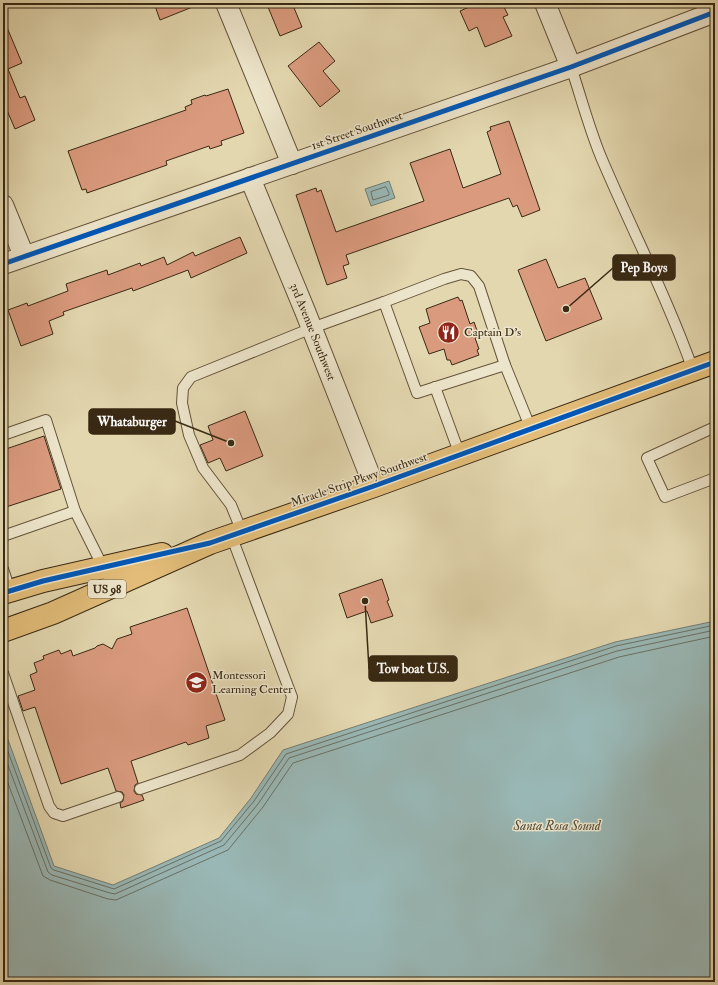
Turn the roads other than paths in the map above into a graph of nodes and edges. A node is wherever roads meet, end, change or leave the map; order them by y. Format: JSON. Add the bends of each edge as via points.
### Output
{"nodes":[{"id":1,"x":226,"y":3,"type":"edge"},
{"id":2,"x":545,"y":3,"type":"edge"},
{"id":3,"x":712,"y":3,"type":"edge"},
{"id":4,"x":715,"y":9,"type":"edge"},
{"id":5,"x":715,"y":12,"type":"edge"},
{"id":6,"x":571,"y":67,"type":"junction"},
{"id":7,"x":292,"y":164,"type":"junction"},
{"id":8,"x":250,"y":178,"type":"junction"},
{"id":9,"x":3,"y":205,"type":"edge"},
{"id":10,"x":24,"y":256,"type":"junction"},
{"id":11,"x":3,"y":264,"type":"edge"},
{"id":12,"x":384,"y":302,"type":"junction"},
{"id":13,"x":312,"y":328,"type":"junction"},
{"id":14,"x":715,"y":362,"type":"edge"},
{"id":15,"x":505,"y":365,"type":"junction"},
{"id":16,"x":693,"y":370,"type":"junction"},
{"id":17,"x":435,"y":387,"type":"junction"},
{"id":18,"x":715,"y":427,"type":"edge"},
{"id":19,"x":531,"y":429,"type":"junction"},
{"id":20,"x":3,"y":435,"type":"edge"},
{"id":21,"x":460,"y":455,"type":"junction"},
{"id":22,"x":715,"y":478,"type":"edge"},
{"id":23,"x":374,"y":486,"type":"junction"},
{"id":24,"x":75,"y":511,"type":"junction"},
{"id":25,"x":236,"y":534,"type":"junction"},
{"id":26,"x":3,"y":536,"type":"edge"},
{"id":27,"x":210,"y":543,"type":"junction"},
{"id":28,"x":103,"y":567,"type":"junction"},
{"id":29,"x":3,"y":569,"type":"edge"},
{"id":30,"x":7,"y":592,"type":"edge"},
{"id":31,"x":3,"y":631,"type":"edge"},
{"id":32,"x":3,"y":673,"type":"edge"},
{"id":33,"x":140,"y":789,"type":"dead end"},
{"id":34,"x":118,"y":797,"type":"dead end"}],
"edges":[{"from":1,"to":7,"type":"street"},
{"from":2,"to":6,"type":"street"},
{"from":3,"to":4,"type":"street"},
{"from":5,"to":6,"type":"street","name":"1st Street Southwest"},
{"from":6,"to":7,"type":"street","name":"1st Street Southwest"},
{"from":6,"to":16,"type":"lane","via":[[601,155],[662,291]]},
{"from":7,"to":8,"type":"street","name":"1st Street Southwest"},
{"from":8,"to":10,"type":"street","name":"1st Street Southwest"},
{"from":8,"to":13,"type":"street","name":"3rd Avenue Southwest"},
{"from":9,"to":10,"type":"street"},
{"from":10,"to":11,"type":"street","name":"1st Street Southwest"},
{"from":12,"to":13,"type":"lane"},
{"from":12,"to":15,"type":"lane","via":[[444,279],[461,274],[471,276],[479,286]]},
{"from":12,"to":17,"type":"lane","via":[[417,393]]},
{"from":13,"to":23,"type":"street","name":"3rd Avenue Southwest"},
{"from":13,"to":25,"type":"lane","via":[[190,377],[183,388],[182,403],[189,435],[203,468],[231,504]]},
{"from":14,"to":16,"type":"highway","name":"Miracle Strip Pkwy Southwest","number":"US 98"},
{"from":15,"to":17,"type":"lane"},
{"from":15,"to":19,"type":"lane"},
{"from":16,"to":19,"type":"highway","name":"Miracle Strip Pkwy Southwest","number":"US 98"},
{"from":17,"to":21,"type":"lane"},
{"from":18,"to":22,"type":"lane","via":[[647,458],[665,498]]},
{"from":19,"to":21,"type":"highway","name":"Miracle Strip Pkwy Southwest","number":"US 98"},
{"from":20,"to":24,"type":"lane","via":[[46,420]]},
{"from":21,"to":23,"type":"highway","name":"Miracle Strip Pkwy Southwest","number":"US 98"},
{"from":23,"to":25,"type":"highway","name":"Miracle Strip Pkwy Southwest","number":"US 98"},
{"from":24,"to":26,"type":"lane"},
{"from":24,"to":28,"type":"lane"},
{"from":25,"to":27,"type":"highway","name":"Miracle Strip Pkwy Southwest","number":"US 98"},
{"from":25,"to":33,"type":"lane","via":[[292,697],[288,714],[270,733],[240,755]]},
{"from":27,"to":28,"type":"highway","name":"Miracle Strip Pkwy Southwest","number":"US 98"},
{"from":27,"to":31,"type":"highway","name":"Miracle Strip Pkwy Southwest","number":"US 98","via":[[53,613]]},
{"from":28,"to":30,"type":"highway","name":"Miracle Strip Pkwy Southwest","number":"US 98"},
{"from":29,"to":30,"type":"lane"},
{"from":32,"to":34,"type":"lane","via":[[49,806],[54,813],[63,816]]}]}
